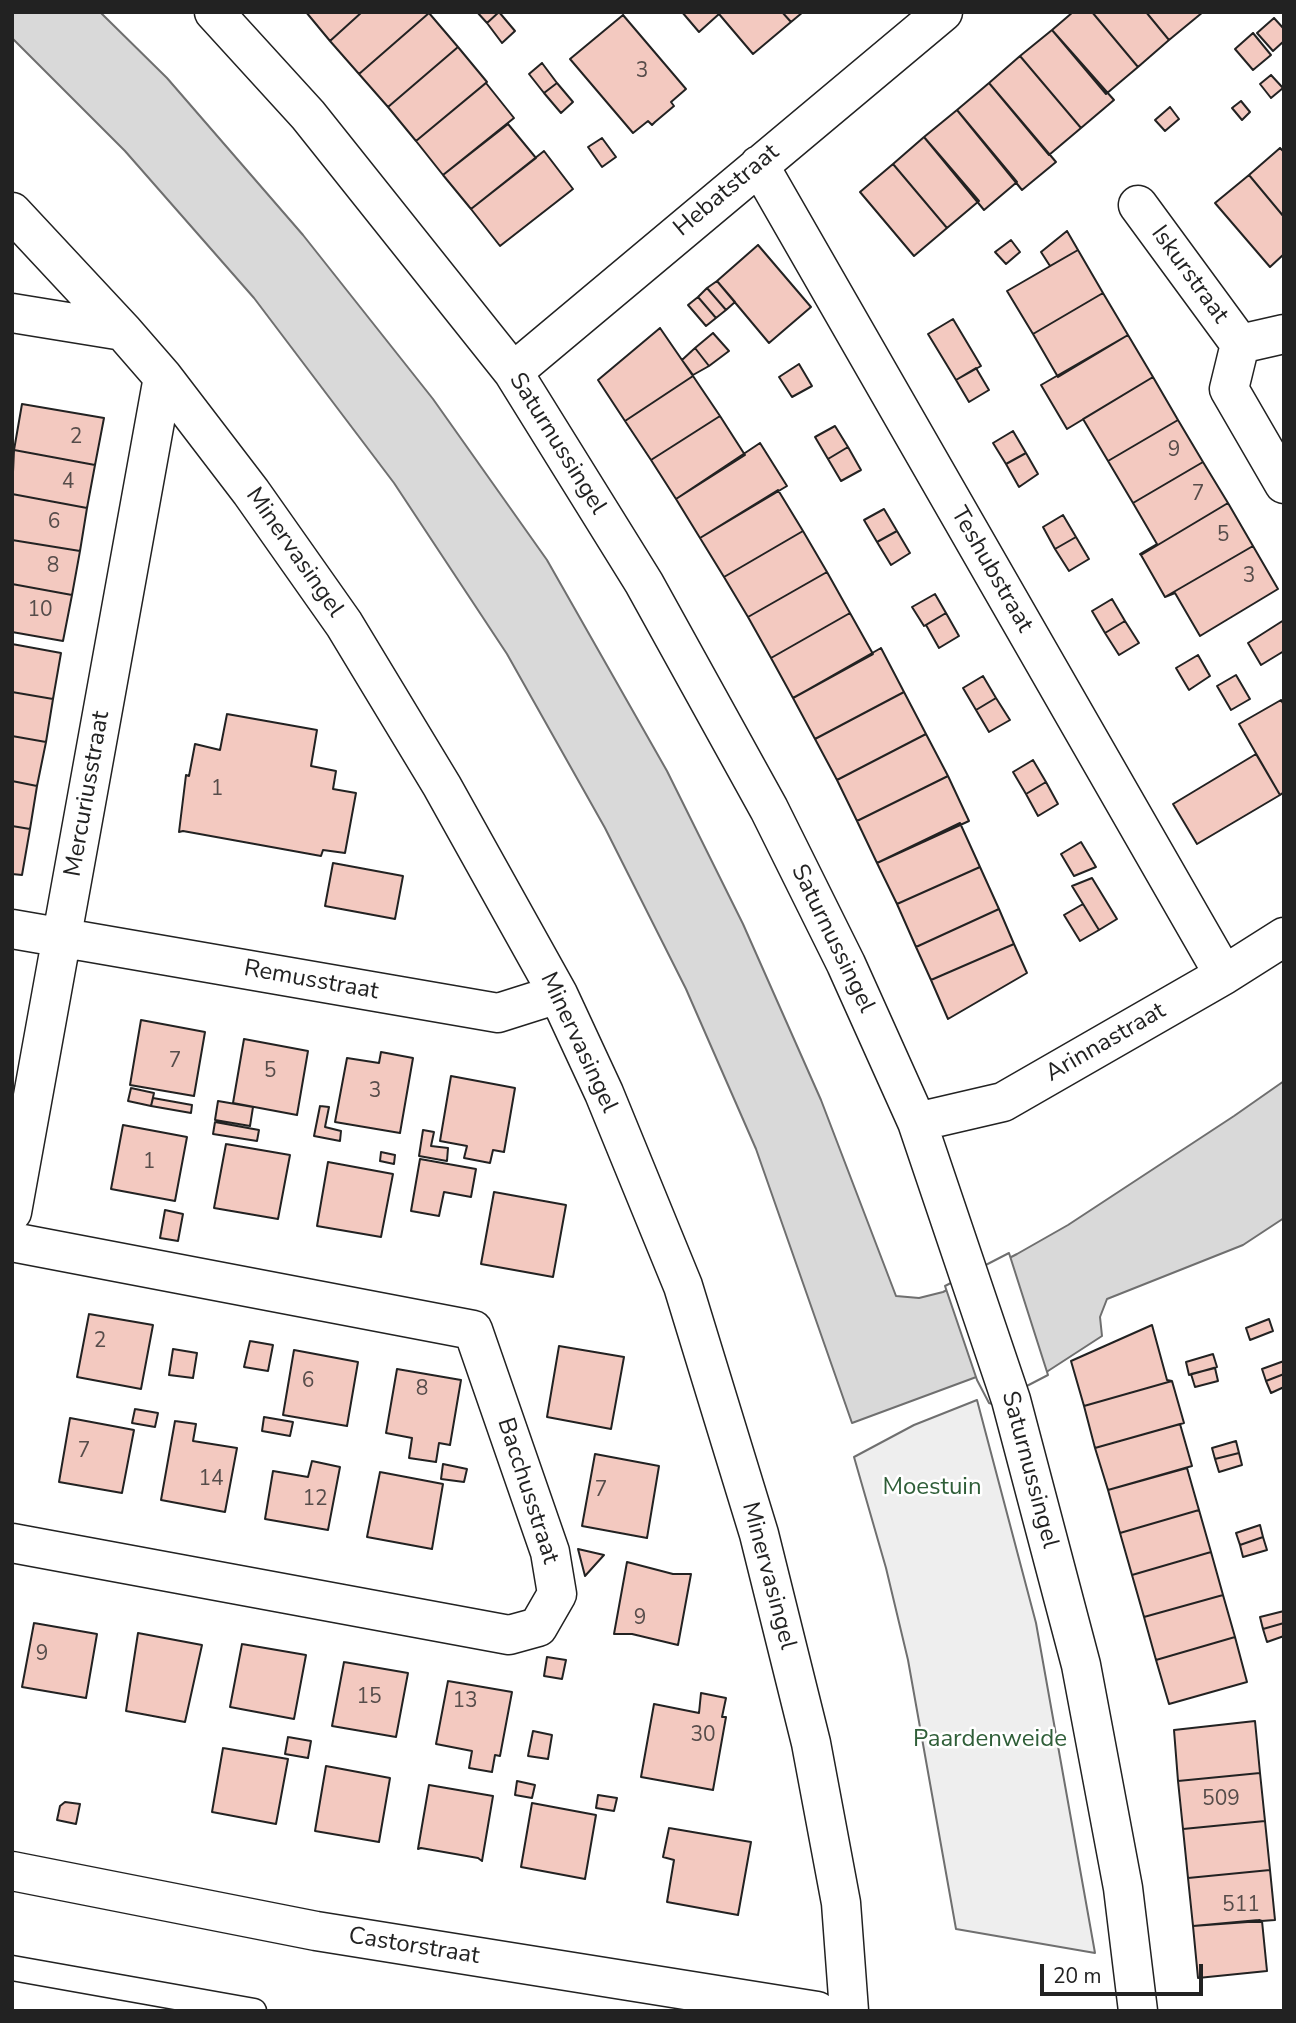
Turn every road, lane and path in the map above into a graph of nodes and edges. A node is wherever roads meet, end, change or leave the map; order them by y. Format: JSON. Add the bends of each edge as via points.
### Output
{"nodes":[{"id":1,"x":214,"y":12,"type":"edge"},
{"id":2,"x":943,"y":12,"type":"edge"},
{"id":3,"x":759,"y":165,"type":"junction"},
{"id":4,"x":1138,"y":205,"type":"dead end"},
{"id":5,"x":12,"y":212,"type":"edge"},
{"id":6,"x":12,"y":313,"type":"edge"},
{"id":7,"x":123,"y":331,"type":"junction"},
{"id":8,"x":1284,"y":334,"type":"edge"},
{"id":9,"x":1240,"y":344,"type":"junction"},
{"id":10,"x":513,"y":372,"type":"junction"},
{"id":11,"x":163,"y":377,"type":"junction"},
{"id":12,"x":1284,"y":484,"type":"edge"},
{"id":13,"x":12,"y":929,"type":"edge"},
{"id":14,"x":1284,"y":937,"type":"edge"},
{"id":15,"x":62,"y":938,"type":"junction"},
{"id":16,"x":1224,"y":975,"type":"junction"},
{"id":17,"x":558,"y":994,"type":"junction"},
{"id":18,"x":917,"y":1122,"type":"junction"},
{"id":19,"x":12,"y":1212,"type":"edge"},
{"id":20,"x":12,"y":1242,"type":"edge"},
{"id":21,"x":12,"y":1543,"type":"edge"},
{"id":22,"x":12,"y":1871,"type":"edge"},
{"id":23,"x":12,"y":1968,"type":"edge"},
{"id":24,"x":254,"y":2011,"type":"edge"},
{"id":25,"x":817,"y":2011,"type":"edge"},
{"id":26,"x":849,"y":2011,"type":"edge"},
{"id":27,"x":1138,"y":2011,"type":"edge"}],
"edges":[{"from":1,"to":10,"type":"street","name":"Saturnussingel","via":[[308,115]]},
{"from":2,"to":3,"type":"street","name":"Hebatstraat"},
{"from":3,"to":10,"type":"street","name":"Hebatstraat"},
{"from":3,"to":16,"type":"street","name":"Teshubstraat"},
{"from":4,"to":9,"type":"street","name":"Iskurstraat"},
{"from":5,"to":7,"type":"street","name":"Minervasingel"},
{"from":6,"to":7,"type":"street"},
{"from":7,"to":11,"type":"street","name":"Minervasingel"},
{"from":8,"to":9,"type":"street","name":"Iskurstraat"},
{"from":9,"to":12,"type":"street","name":"Iskurstraat","via":[[1229,389]]},
{"from":10,"to":18,"type":"street","name":"Saturnussingel","via":[[645,583],[769,809]]},
{"from":11,"to":15,"type":"street","name":"Mercuriusstraat"},
{"from":11,"to":17,"type":"street","name":"Minervasingel","via":[[344,624],[442,786]]},
{"from":13,"to":15,"type":"street","name":"Remusstraat"},
{"from":14,"to":16,"type":"street","name":"Arinnastraat"},
{"from":15,"to":17,"type":"street","name":"Remusstraat","via":[[498,1013]]},
{"from":15,"to":19,"type":"street","name":"Mercuriusstraat"},
{"from":16,"to":18,"type":"street","name":"Arinnastraat","via":[[1003,1102]]},
{"from":17,"to":26,"type":"street","name":"Minervasingel","via":[[683,1286],[759,1534],[811,1743],[841,1903]]},
{"from":18,"to":27,"type":"street","name":"Saturnussingel","via":[[1011,1400],[1081,1665],[1123,1888]]},
{"from":20,"to":21,"type":"street","name":"Bacchusstraat","via":[[473,1330],[550,1552],[556,1594],[538,1627],[509,1634]]},
{"from":22,"to":25,"type":"street","name":"Castorstraat","via":[[316,1931]]},
{"from":23,"to":24,"type":"lane"}]}
